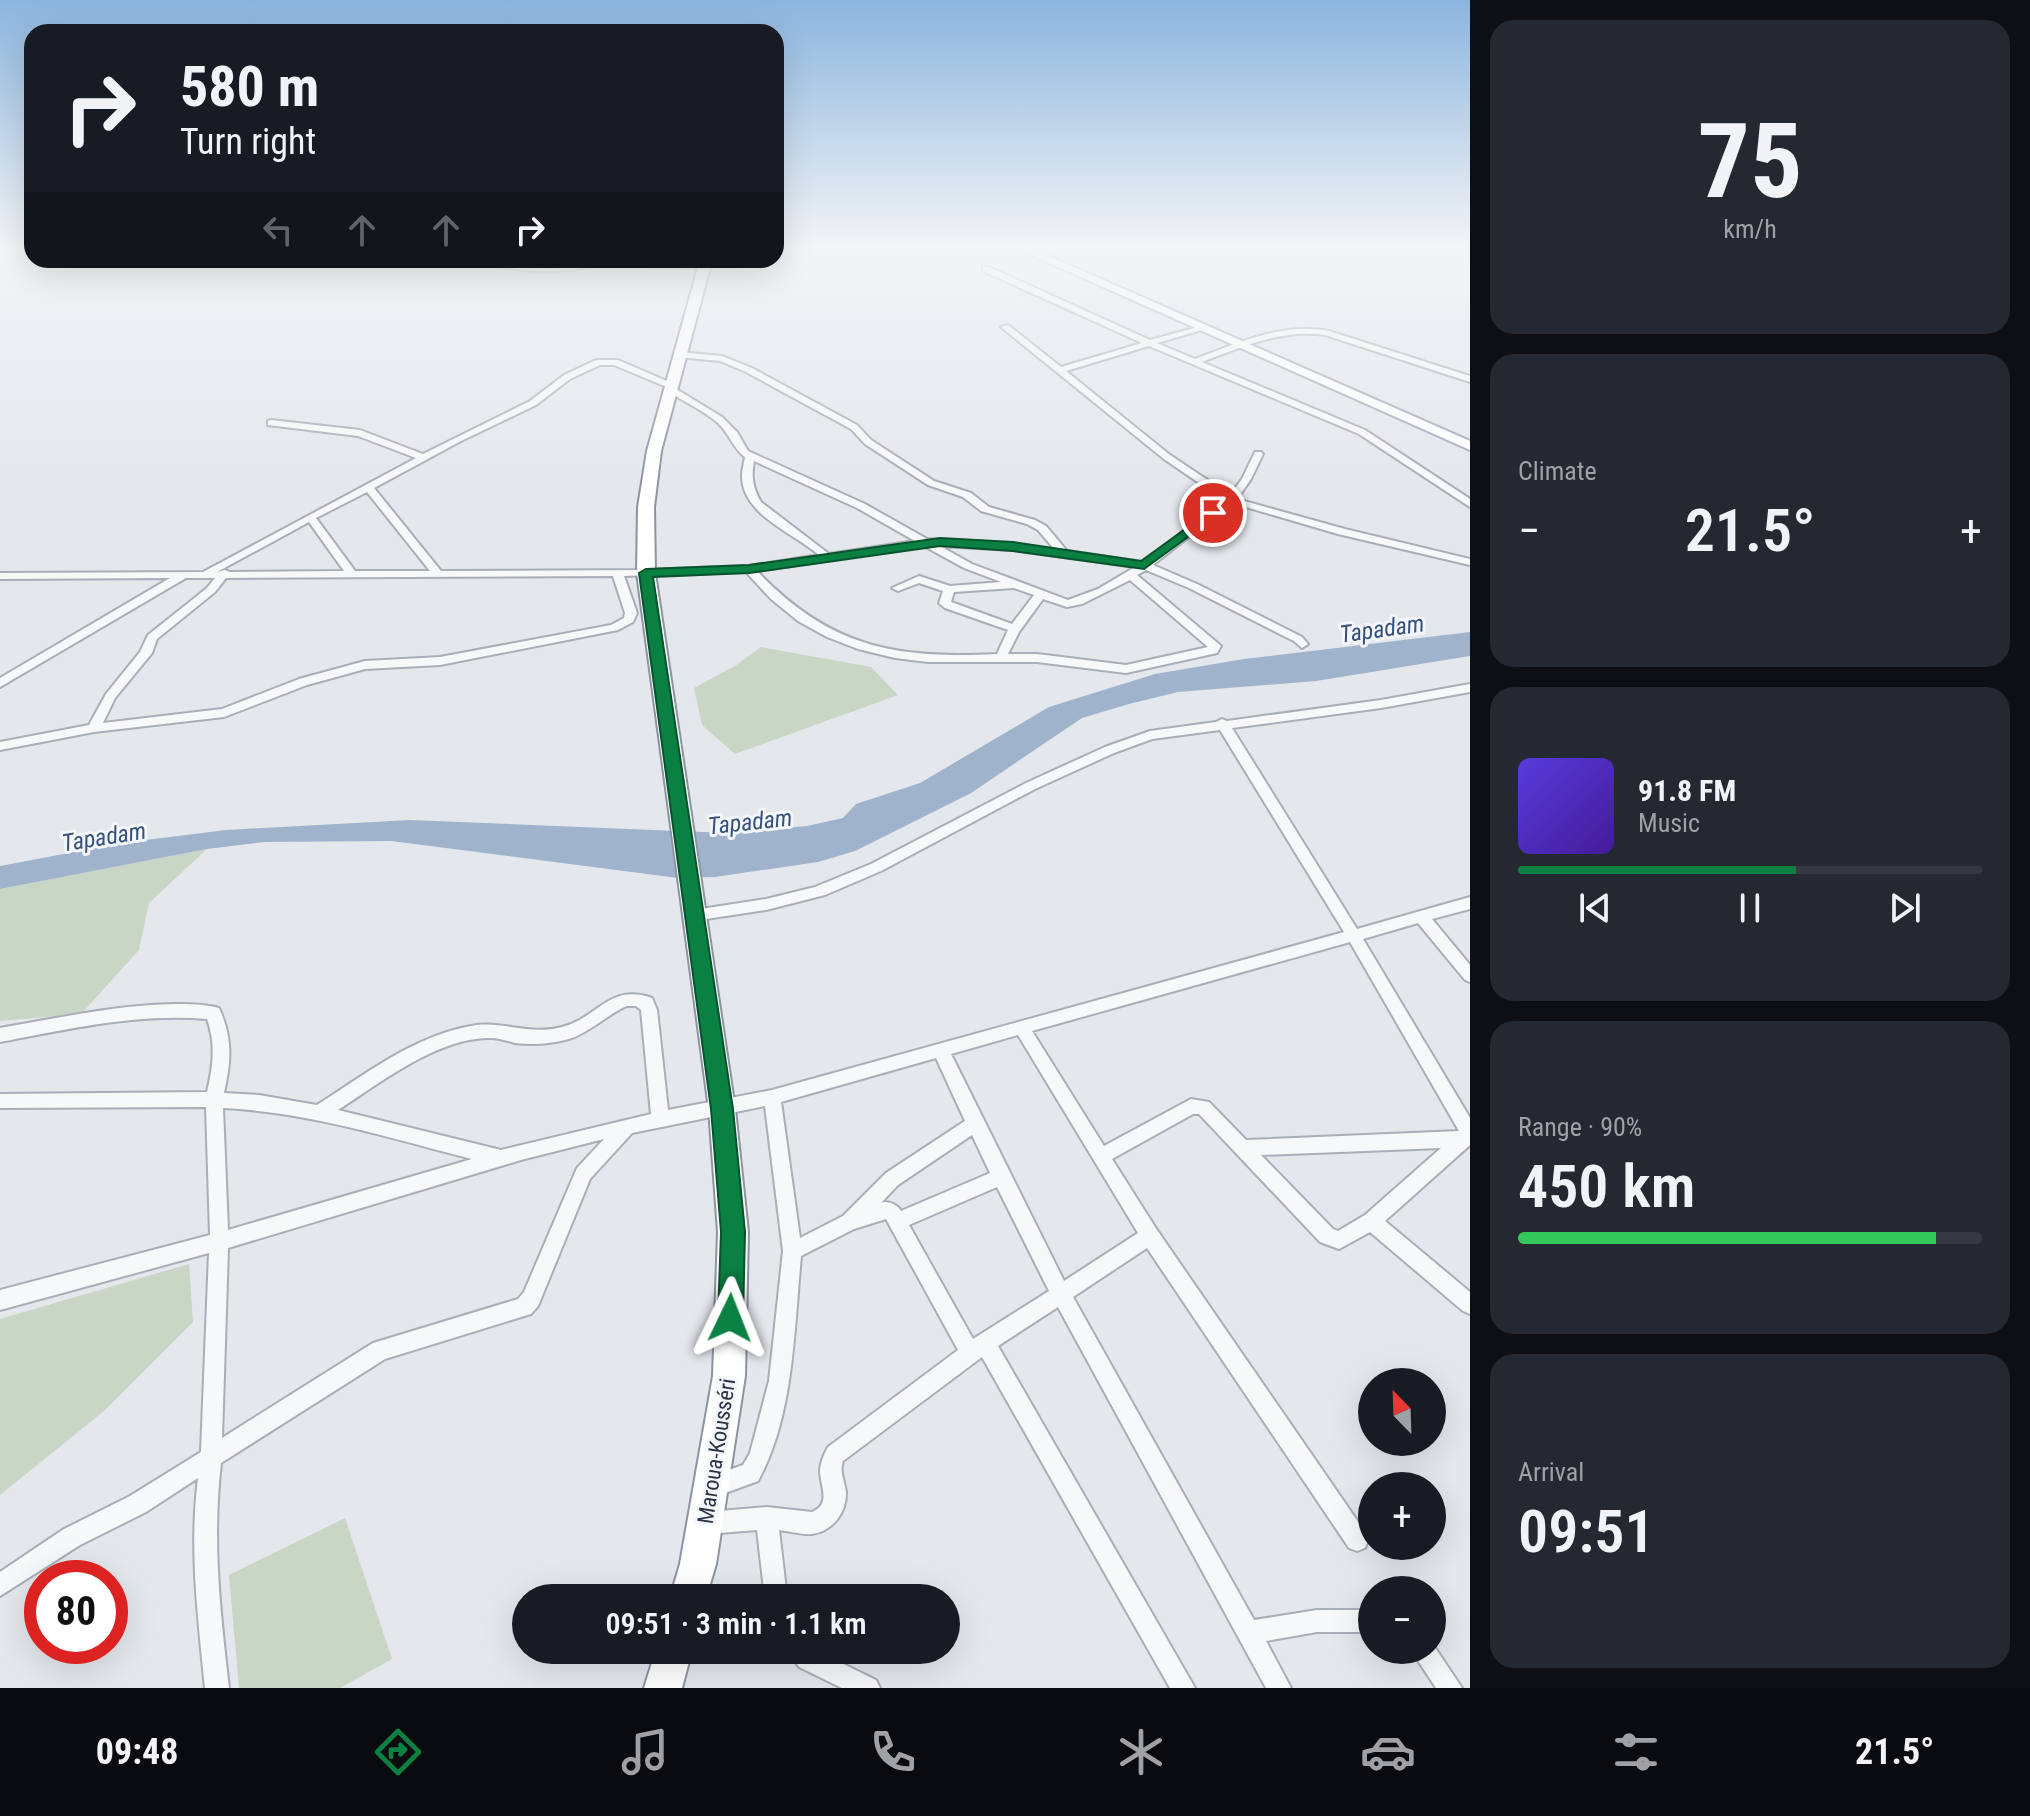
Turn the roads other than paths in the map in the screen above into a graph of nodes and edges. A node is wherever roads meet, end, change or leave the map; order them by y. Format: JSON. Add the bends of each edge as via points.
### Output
{"nodes":[{"id":1,"x":688,"y":325,"type":"edge"},
{"id":2,"x":1109,"y":325,"type":"edge"},
{"id":3,"x":1192,"y":325,"type":"edge"},
{"id":4,"x":1005,"y":327,"type":"dead end"},
{"id":5,"x":1199,"y":328,"type":"junction"},
{"id":6,"x":1151,"y":344,"type":"junction"},
{"id":7,"x":1241,"y":346,"type":"junction"},
{"id":8,"x":680,"y":355,"type":"junction"},
{"id":9,"x":1195,"y":362,"type":"junction"},
{"id":10,"x":1058,"y":371,"type":"junction"},
{"id":11,"x":1470,"y":379,"type":"edge"},
{"id":12,"x":672,"y":388,"type":"junction"},
{"id":13,"x":271,"y":423,"type":"dead end"},
{"id":14,"x":1470,"y":446,"type":"edge"},
{"id":15,"x":1258,"y":454,"type":"dead end"},
{"id":16,"x":750,"y":456,"type":"junction"},
{"id":17,"x":425,"y":458,"type":"junction"},
{"id":18,"x":368,"y":487,"type":"junction"},
{"id":19,"x":1231,"y":500,"type":"junction"},
{"id":20,"x":1470,"y":504,"type":"edge"},
{"id":21,"x":310,"y":517,"type":"junction"},
{"id":22,"x":927,"y":542,"type":"junction"},
{"id":23,"x":1064,"y":554,"type":"junction"},
{"id":24,"x":827,"y":557,"type":"junction"},
{"id":25,"x":1470,"y":562,"type":"edge"},
{"id":26,"x":1144,"y":565,"type":"junction"},
{"id":27,"x":749,"y":569,"type":"junction"},
{"id":28,"x":205,"y":573,"type":"junction"},
{"id":29,"x":225,"y":573,"type":"junction"},
{"id":30,"x":351,"y":573,"type":"junction"},
{"id":31,"x":437,"y":573,"type":"junction"},
{"id":32,"x":617,"y":573,"type":"junction"},
{"id":33,"x":646,"y":573,"type":"junction"},
{"id":34,"x":187,"y":574,"type":"junction"},
{"id":35,"x":1130,"y":575,"type":"junction"},
{"id":36,"x":0,"y":576,"type":"edge"},
{"id":37,"x":1015,"y":585,"type":"junction"},
{"id":38,"x":898,"y":588,"type":"dead end"},
{"id":39,"x":949,"y":589,"type":"junction"},
{"id":40,"x":1040,"y":595,"type":"junction"},
{"id":41,"x":1015,"y":629,"type":"junction"},
{"id":42,"x":1302,"y":644,"type":"dead end"},
{"id":43,"x":1001,"y":657,"type":"junction"},
{"id":44,"x":0,"y":683,"type":"edge"},
{"id":45,"x":1469,"y":689,"type":"edge"},
{"id":46,"x":1222,"y":723,"type":"junction"},
{"id":47,"x":94,"y":728,"type":"junction"},
{"id":48,"x":0,"y":746,"type":"edge"},
{"id":49,"x":692,"y":901,"type":"junction"},
{"id":50,"x":1470,"y":903,"type":"edge"},
{"id":51,"x":1421,"y":916,"type":"junction"},
{"id":52,"x":1353,"y":935,"type":"junction"},
{"id":53,"x":1470,"y":976,"type":"edge"},
{"id":54,"x":1021,"y":1027,"type":"junction"},
{"id":55,"x":0,"y":1035,"type":"edge"},
{"id":56,"x":940,"y":1049,"type":"junction"},
{"id":57,"x":772,"y":1097,"type":"junction"},
{"id":58,"x":214,"y":1100,"type":"junction"},
{"id":59,"x":0,"y":1101,"type":"edge"},
{"id":60,"x":722,"y":1109,"type":"junction"},
{"id":61,"x":319,"y":1113,"type":"junction"},
{"id":62,"x":660,"y":1120,"type":"junction"},
{"id":63,"x":974,"y":1124,"type":"junction"},
{"id":64,"x":628,"y":1126,"type":"junction"},
{"id":65,"x":1468,"y":1137,"type":"edge"},
{"id":66,"x":1242,"y":1148,"type":"junction"},
{"id":67,"x":1100,"y":1157,"type":"junction"},
{"id":68,"x":501,"y":1158,"type":"junction"},
{"id":69,"x":1001,"y":1177,"type":"junction"},
{"id":70,"x":898,"y":1221,"type":"junction"},
{"id":71,"x":1371,"y":1221,"type":"junction"},
{"id":72,"x":849,"y":1222,"type":"junction"},
{"id":73,"x":1150,"y":1236,"type":"junction"},
{"id":74,"x":219,"y":1241,"type":"junction"},
{"id":75,"x":792,"y":1251,"type":"junction"},
{"id":76,"x":1062,"y":1295,"type":"junction"},
{"id":77,"x":0,"y":1300,"type":"edge"},
{"id":78,"x":1470,"y":1304,"type":"edge"},
{"id":79,"x":978,"y":1348,"type":"junction"},
{"id":80,"x":211,"y":1458,"type":"junction"},
{"id":81,"x":710,"y":1488,"type":"junction"},
{"id":82,"x":767,"y":1518,"type":"junction"},
{"id":83,"x":704,"y":1523,"type":"junction"},
{"id":84,"x":1357,"y":1540,"type":"dead end"},
{"id":85,"x":691,"y":1584,"type":"edge"},
{"id":86,"x":774,"y":1584,"type":"edge"},
{"id":87,"x":0,"y":1585,"type":"edge"},
{"id":88,"x":1358,"y":1621,"type":"edge"},
{"id":89,"x":1248,"y":1633,"type":"junction"},
{"id":90,"x":670,"y":1664,"type":"edge"},
{"id":91,"x":818,"y":1664,"type":"edge"},
{"id":92,"x":1433,"y":1664,"type":"edge"},
{"id":93,"x":217,"y":1688,"type":"edge"},
{"id":94,"x":663,"y":1688,"type":"edge"},
{"id":95,"x":868,"y":1688,"type":"edge"},
{"id":96,"x":1183,"y":1688,"type":"edge"},
{"id":97,"x":1279,"y":1688,"type":"edge"},
{"id":98,"x":1450,"y":1688,"type":"edge"}],
"edges":[{"from":1,"to":8,"type":"main road","name":"Maroua-Kousséri"},
{"from":2,"to":6,"type":"street"},
{"from":3,"to":5,"type":"main road"},
{"from":4,"to":10,"type":"street"},
{"from":5,"to":6,"type":"street"},
{"from":5,"to":7,"type":"main road"},
{"from":6,"to":9,"type":"street"},
{"from":6,"to":10,"type":"street"},
{"from":7,"to":9,"type":"street"},
{"from":7,"to":11,"type":"street","via":[[1298,330],[1318,331]]},
{"from":7,"to":14,"type":"main road"},
{"from":8,"to":12,"type":"main road","name":"Maroua-Kousséri"},
{"from":8,"to":23,"type":"street","via":[[722,359],[749,370],[854,427],[931,483],[1042,528]]},
{"from":9,"to":20,"type":"street","via":[[1362,432]]},
{"from":10,"to":19,"type":"street"},
{"from":12,"to":16,"type":"street","via":[[719,419]]},
{"from":12,"to":17,"type":"street","via":[[615,362],[599,362],[567,377],[533,403]]},
{"from":12,"to":33,"type":"main road","name":"Maroua-Kousséri","via":[[654,451],[646,507]]},
{"from":13,"to":17,"type":"street","via":[[360,433]]},
{"from":15,"to":19,"type":"street"},
{"from":16,"to":22,"type":"street"},
{"from":16,"to":24,"type":"street","via":[[745,475],[756,506]]},
{"from":17,"to":18,"type":"street"},
{"from":18,"to":21,"type":"street"},
{"from":18,"to":31,"type":"street"},
{"from":19,"to":25,"type":"street"},
{"from":19,"to":26,"type":"street"},
{"from":21,"to":28,"type":"street"},
{"from":21,"to":30,"type":"street"},
{"from":22,"to":23,"type":"street"},
{"from":22,"to":24,"type":"street"},
{"from":22,"to":37,"type":"street"},
{"from":23,"to":26,"type":"street"},
{"from":24,"to":27,"type":"street"},
{"from":26,"to":35,"type":"street"},
{"from":26,"to":42,"type":"street"},
{"from":27,"to":33,"type":"street"},
{"from":27,"to":43,"type":"street","via":[[791,613],[859,647],[925,660]]},
{"from":28,"to":29,"type":"street"},
{"from":28,"to":34,"type":"street"},
{"from":29,"to":30,"type":"street"},
{"from":29,"to":47,"type":"street","via":[[152,637]]},
{"from":30,"to":31,"type":"street"},
{"from":31,"to":32,"type":"street"},
{"from":32,"to":33,"type":"street"},
{"from":32,"to":47,"type":"street","via":[[631,613],[614,628],[455,659],[365,665],[224,713]]},
{"from":33,"to":49,"type":"main road","name":"Maroua-Kousséri"},
{"from":34,"to":36,"type":"street"},
{"from":34,"to":44,"type":"street"},
{"from":35,"to":40,"type":"street","via":[[1075,604]]},
{"from":35,"to":43,"type":"street","via":[[1199,631],[1213,650],[1126,669]]},
{"from":37,"to":39,"type":"street"},
{"from":37,"to":40,"type":"street"},
{"from":38,"to":39,"type":"street","via":[[919,579]]},
{"from":39,"to":41,"type":"street","via":[[949,606]]},
{"from":40,"to":41,"type":"street"},
{"from":41,"to":43,"type":"street"},
{"from":45,"to":46,"type":"street"},
{"from":46,"to":49,"type":"street","via":[[1122,744],[836,885],[784,900]]},
{"from":46,"to":52,"type":"street"},
{"from":47,"to":48,"type":"street"},
{"from":49,"to":60,"type":"main road","name":"Maroua-Kousséri"},
{"from":50,"to":51,"type":"street"},
{"from":51,"to":52,"type":"street"},
{"from":51,"to":53,"type":"street"},
{"from":52,"to":54,"type":"street"},
{"from":52,"to":65,"type":"street"},
{"from":54,"to":56,"type":"street"},
{"from":54,"to":67,"type":"street"},
{"from":55,"to":58,"type":"street","via":[[184,1009],[213,1013],[222,1037]]},
{"from":56,"to":57,"type":"street"},
{"from":56,"to":63,"type":"street"},
{"from":57,"to":60,"type":"street"},
{"from":57,"to":75,"type":"street"},
{"from":58,"to":59,"type":"street"},
{"from":58,"to":61,"type":"street"},
{"from":58,"to":74,"type":"street"},
{"from":60,"to":62,"type":"street"},
{"from":60,"to":81,"type":"main road","name":"Maroua-Kousséri","via":[[733,1232],[730,1347]]},
{"from":61,"to":62,"type":"street","via":[[429,1048],[492,1030],[533,1038],[569,1033],[633,998],[649,1010]]},
{"from":61,"to":68,"type":"street"},
{"from":62,"to":64,"type":"street"},
{"from":63,"to":69,"type":"street"},
{"from":63,"to":72,"type":"street","via":[[892,1179]]},
{"from":64,"to":68,"type":"street"},
{"from":64,"to":80,"type":"street","via":[[583,1174],[524,1307],[380,1350]]},
{"from":65,"to":66,"type":"street"},
{"from":65,"to":71,"type":"street"},
{"from":66,"to":67,"type":"street","via":[[1203,1107],[1191,1106]]},
{"from":66,"to":71,"type":"street","via":[[1333,1240]]},
{"from":67,"to":73,"type":"street"},
{"from":68,"to":74,"type":"street"},
{"from":69,"to":70,"type":"street"},
{"from":69,"to":76,"type":"street"},
{"from":70,"to":72,"type":"street","via":[[884,1210]]},
{"from":70,"to":79,"type":"street"},
{"from":71,"to":78,"type":"street"},
{"from":72,"to":75,"type":"street"},
{"from":73,"to":76,"type":"street"},
{"from":73,"to":84,"type":"street"},
{"from":74,"to":77,"type":"street"},
{"from":74,"to":80,"type":"street"},
{"from":75,"to":81,"type":"street","via":[[779,1381],[759,1457],[750,1473]]},
{"from":76,"to":79,"type":"street"},
{"from":76,"to":89,"type":"street"},
{"from":79,"to":82,"type":"street","via":[[835,1454],[830,1469],[833,1509],[825,1518],[812,1523]]},
{"from":79,"to":96,"type":"street"},
{"from":80,"to":87,"type":"street"},
{"from":80,"to":93,"type":"street","via":[[205,1573]]},
{"from":81,"to":83,"type":"main road","name":"Maroua-Kousséri"},
{"from":82,"to":83,"type":"street"},
{"from":82,"to":86,"type":"street"},
{"from":83,"to":85,"type":"main road","name":"Maroua-Kousséri"},
{"from":88,"to":89,"type":"street","via":[[1317,1621]]},
{"from":89,"to":97,"type":"street"},
{"from":90,"to":94,"type":"main road"},
{"from":91,"to":95,"type":"street"},
{"from":92,"to":98,"type":"street"}]}
